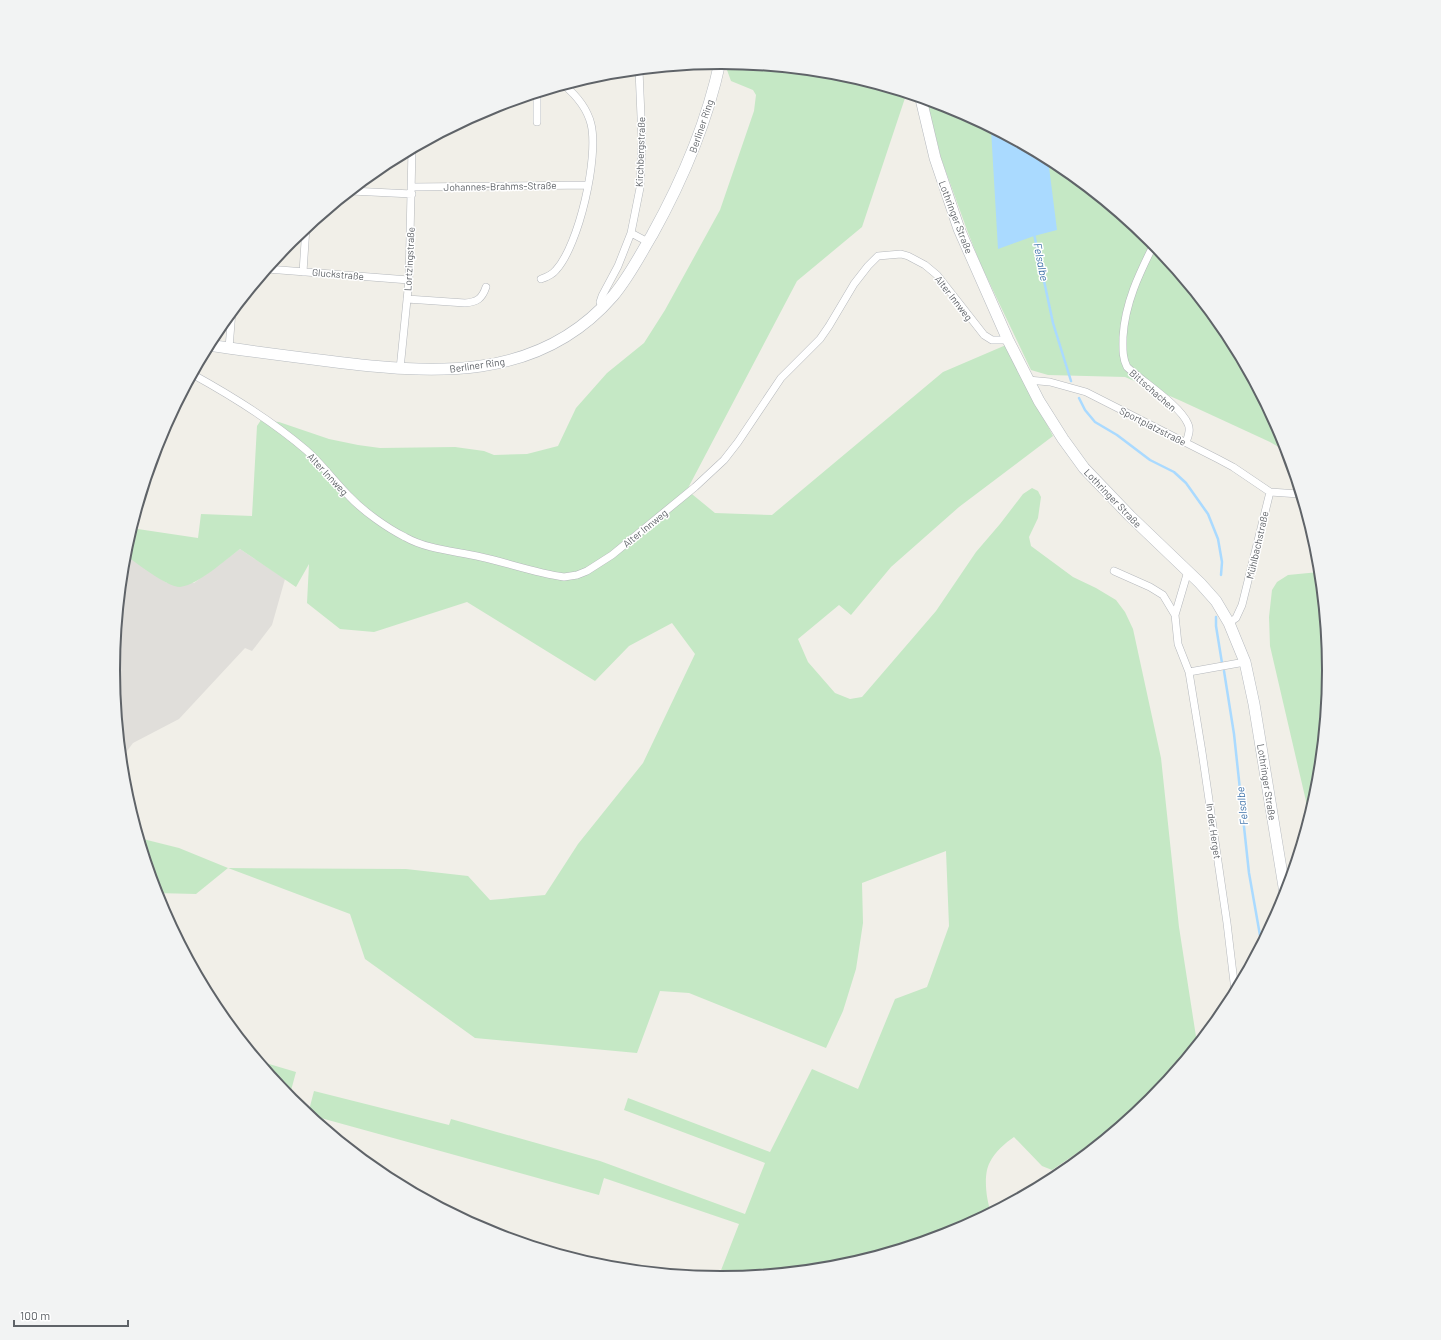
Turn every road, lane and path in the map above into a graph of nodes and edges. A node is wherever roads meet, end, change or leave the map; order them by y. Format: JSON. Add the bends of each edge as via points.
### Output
{"nodes":[{"id":1,"x":718,"y":69,"type":"edge"},
{"id":2,"x":639,"y":74,"type":"edge"},
{"id":3,"x":568,"y":88,"type":"edge"},
{"id":4,"x":537,"y":98,"type":"edge"},
{"id":5,"x":922,"y":104,"type":"edge"},
{"id":6,"x":537,"y":122,"type":"dead end"},
{"id":7,"x":412,"y":155,"type":"edge"},
{"id":8,"x":588,"y":185,"type":"junction"},
{"id":9,"x":412,"y":190,"type":"junction"},
{"id":10,"x":358,"y":191,"type":"edge"},
{"id":11,"x":631,"y":233,"type":"junction"},
{"id":12,"x":305,"y":236,"type":"edge"},
{"id":13,"x":648,"y":242,"type":"junction"},
{"id":14,"x":1151,"y":251,"type":"edge"},
{"id":15,"x":273,"y":270,"type":"edge"},
{"id":16,"x":303,"y":272,"type":"junction"},
{"id":17,"x":541,"y":279,"type":"dead end"},
{"id":18,"x":409,"y":280,"type":"junction"},
{"id":19,"x":486,"y":287,"type":"dead end"},
{"id":20,"x":407,"y":299,"type":"junction"},
{"id":21,"x":602,"y":308,"type":"junction"},
{"id":22,"x":231,"y":322,"type":"edge"},
{"id":23,"x":1008,"y":340,"type":"junction"},
{"id":24,"x":214,"y":347,"type":"edge"},
{"id":25,"x":229,"y":348,"type":"junction"},
{"id":26,"x":400,"y":369,"type":"junction"},
{"id":27,"x":196,"y":376,"type":"edge"},
{"id":28,"x":1028,"y":380,"type":"junction"},
{"id":29,"x":1186,"y":442,"type":"junction"},
{"id":30,"x":1270,"y":492,"type":"junction"},
{"id":31,"x":1295,"y":494,"type":"edge"},
{"id":32,"x":1188,"y":571,"type":"junction"},
{"id":33,"x":1114,"y":572,"type":"dead end"},
{"id":34,"x":1175,"y":615,"type":"junction"},
{"id":35,"x":1230,"y":623,"type":"junction"},
{"id":36,"x":1245,"y":662,"type":"junction"},
{"id":37,"x":1189,"y":672,"type":"junction"},
{"id":38,"x":1283,"y":881,"type":"edge"},
{"id":39,"x":1234,"y":982,"type":"edge"}],
"edges":[{"from":1,"to":13,"type":"main road","name":"Berliner Ring","via":[[692,152],[666,210]]},
{"from":2,"to":11,"type":"street","name":"Kirchbergstraße","via":[[642,119],[640,188]]},
{"from":3,"to":8,"type":"street","via":[[578,98],[591,125],[593,148]]},
{"from":4,"to":6,"type":"street"},
{"from":5,"to":23,"type":"main road","name":"Lothringer Straße","via":[[945,190]]},
{"from":7,"to":9,"type":"street","name":"Lortzingstraße"},
{"from":8,"to":9,"type":"street","name":"Johannes-Brahms-Straße"},
{"from":8,"to":17,"type":"street","via":[[582,215],[567,252],[557,269]]},
{"from":9,"to":10,"type":"street","name":"Johannes-Brahms-Straße"},
{"from":9,"to":18,"type":"street","name":"Lortzingstraße"},
{"from":11,"to":13,"type":"street"},
{"from":11,"to":21,"type":"street","name":"Kirchbergstraße","via":[[602,296]]},
{"from":12,"to":16,"type":"street"},
{"from":13,"to":21,"type":"main road","name":"Berliner Ring","via":[[623,282]]},
{"from":14,"to":29,"type":"street","name":"Bittschachen","via":[[1133,287],[1124,326],[1122,353],[1127,367],[1168,401],[1184,418],[1190,431]]},
{"from":15,"to":16,"type":"street","name":"Gluckstraße"},
{"from":16,"to":18,"type":"street","name":"Gluckstraße"},
{"from":18,"to":20,"type":"street","name":"Lortzingstraße"},
{"from":19,"to":20,"type":"street","via":[[484,294],[474,303]]},
{"from":20,"to":26,"type":"street","name":"Lortzingstraße"},
{"from":21,"to":26,"type":"main road","name":"Berliner Ring","via":[[566,336],[519,358],[466,368]]},
{"from":22,"to":25,"type":"street"},
{"from":23,"to":27,"type":"street","name":"Alter Innweg","via":[[992,340],[984,336],[937,275],[925,265],[901,254],[878,256],[854,284],[820,339],[781,378],[738,442],[719,465],[696,487],[612,555],[587,571],[564,577],[430,547],[404,537],[362,508],[319,462],[293,440],[237,399]]},
{"from":23,"to":28,"type":"main road","name":"Lothringer Straße"},
{"from":24,"to":25,"type":"main road","name":"Berliner Ring"},
{"from":25,"to":26,"type":"main road","name":"Berliner Ring"},
{"from":28,"to":29,"type":"street","name":"Sportplatzstraße","via":[[1050,382],[1086,392]]},
{"from":28,"to":32,"type":"main road","name":"Lothringer Straße","via":[[1062,439],[1084,468]]},
{"from":29,"to":30,"type":"street","name":"Sportplatzstraße","via":[[1233,467]]},
{"from":30,"to":31,"type":"street"},
{"from":30,"to":35,"type":"street","name":"Mühlbachstraße","via":[[1242,605],[1236,618]]},
{"from":32,"to":34,"type":"street","name":"In der Herget"},
{"from":32,"to":35,"type":"main road","name":"Lothringer Straße","via":[[1208,591]]},
{"from":33,"to":34,"type":"street","name":"In der Herget","via":[[1163,595]]},
{"from":34,"to":37,"type":"street","name":"In der Herget","via":[[1178,644]]},
{"from":35,"to":36,"type":"main road","name":"Lothringer Straße"},
{"from":36,"to":37,"type":"street"},
{"from":36,"to":38,"type":"main road","name":"Lothringer Straße"},
{"from":37,"to":39,"type":"street","name":"In der Herget"}]}
